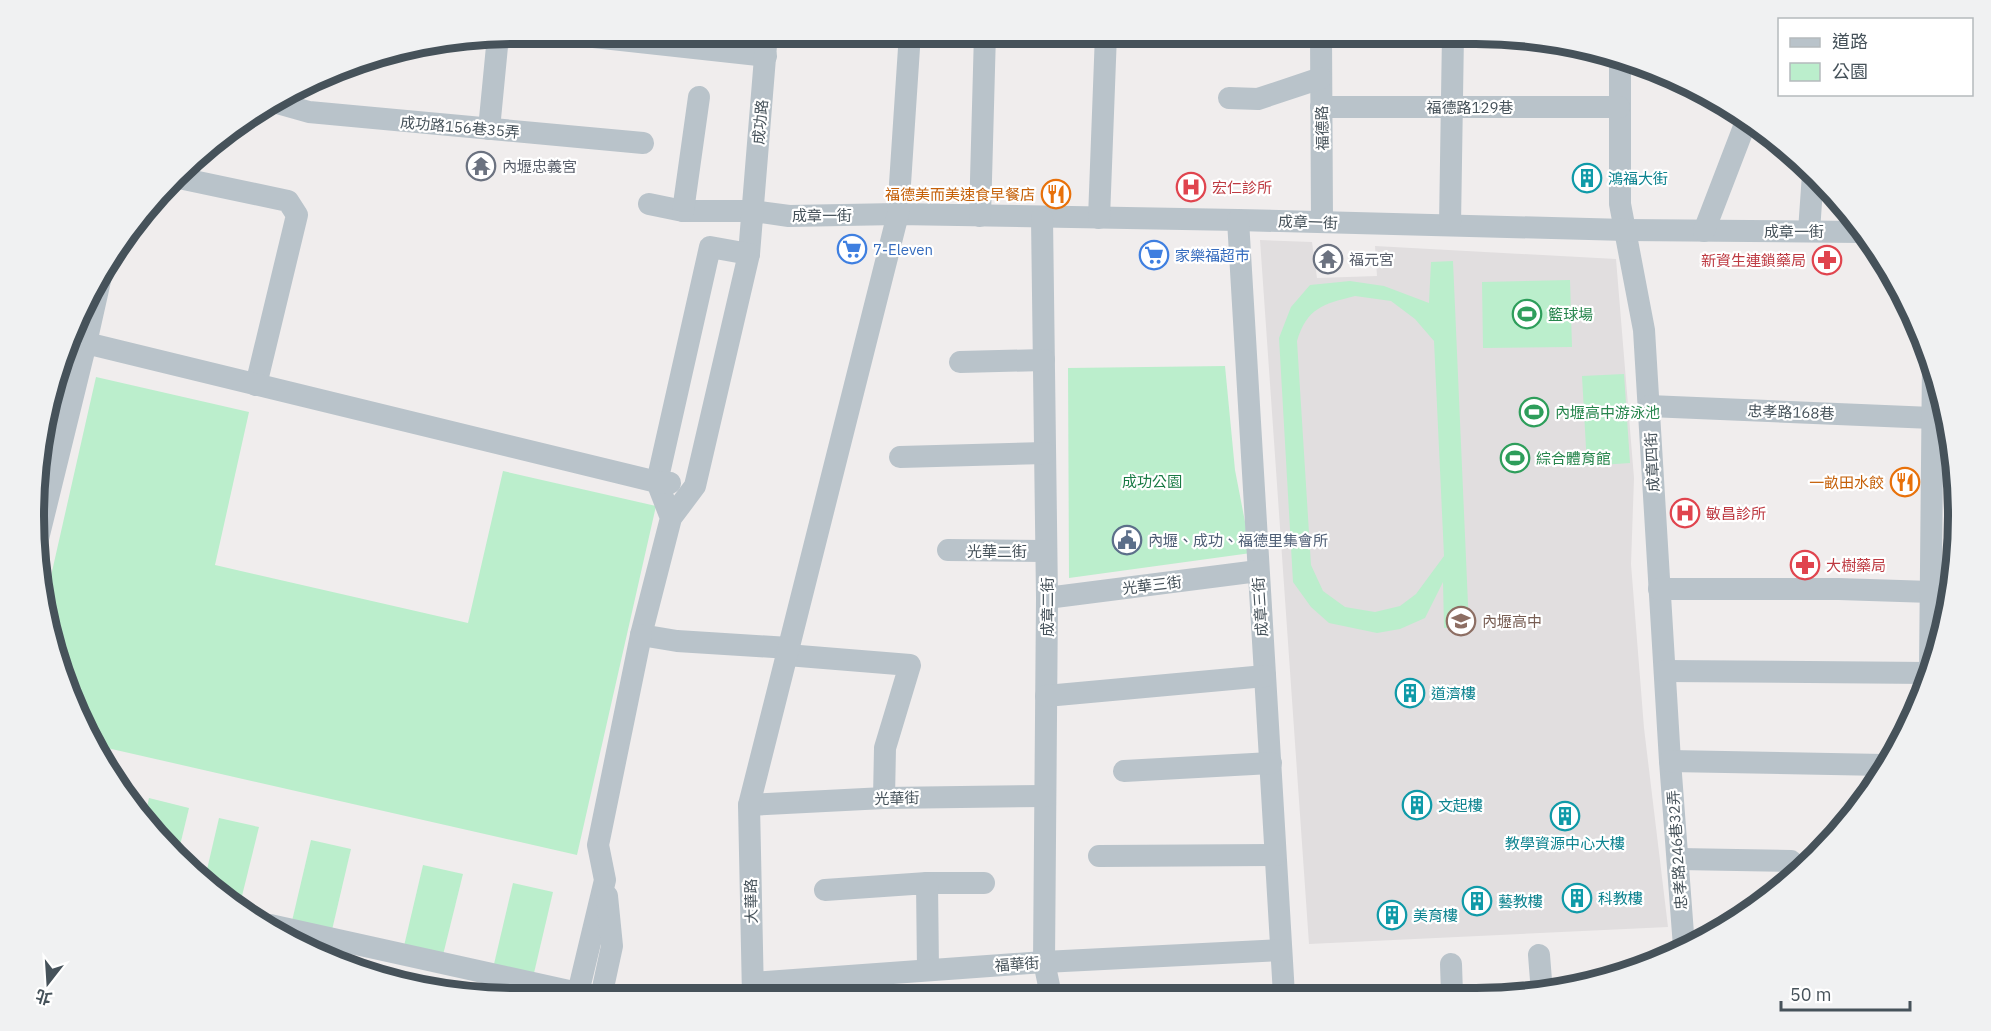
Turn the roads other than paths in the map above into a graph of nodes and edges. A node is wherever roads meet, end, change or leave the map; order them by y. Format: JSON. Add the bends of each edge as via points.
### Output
{"nodes":[{"id":1,"x":766,"y":44,"type":"edge"},
{"id":2,"x":909,"y":44,"type":"edge"},
{"id":3,"x":985,"y":44,"type":"edge"},
{"id":4,"x":1106,"y":44,"type":"edge"},
{"id":5,"x":1322,"y":44,"type":"edge"},
{"id":6,"x":1453,"y":44,"type":"edge"},
{"id":7,"x":497,"y":45,"type":"edge"},
{"id":8,"x":1620,"y":67,"type":"edge"},
{"id":9,"x":1321,"y":78,"type":"junction"},
{"id":10,"x":699,"y":97,"type":"dead end"},
{"id":11,"x":1229,"y":98,"type":"dead end"},
{"id":12,"x":283,"y":105,"type":"edge"},
{"id":13,"x":1321,"y":107,"type":"junction"},
{"id":14,"x":1453,"y":107,"type":"junction"},
{"id":15,"x":1620,"y":107,"type":"junction"},
{"id":16,"x":1744,"y":127,"type":"edge"},
{"id":17,"x":489,"y":129,"type":"junction"},
{"id":18,"x":643,"y":143,"type":"dead end"},
{"id":19,"x":185,"y":179,"type":"edge"},
{"id":20,"x":1812,"y":185,"type":"edge"},
{"id":21,"x":649,"y":204,"type":"dead end"},
{"id":22,"x":684,"y":211,"type":"junction"},
{"id":23,"x":753,"y":211,"type":"junction"},
{"id":24,"x":898,"y":214,"type":"junction"},
{"id":25,"x":980,"y":216,"type":"junction"},
{"id":26,"x":1042,"y":218,"type":"junction"},
{"id":27,"x":1100,"y":218,"type":"junction"},
{"id":28,"x":1238,"y":220,"type":"junction"},
{"id":29,"x":1322,"y":222,"type":"junction"},
{"id":30,"x":1450,"y":225,"type":"junction"},
{"id":31,"x":1626,"y":230,"type":"junction"},
{"id":32,"x":1704,"y":231,"type":"junction"},
{"id":33,"x":1809,"y":231,"type":"junction"},
{"id":34,"x":1853,"y":232,"type":"edge"},
{"id":35,"x":749,"y":254,"type":"junction"},
{"id":36,"x":96,"y":301,"type":"edge"},
{"id":37,"x":86,"y":344,"type":"junction"},
{"id":38,"x":1044,"y":360,"type":"junction"},
{"id":39,"x":960,"y":362,"type":"dead end"},
{"id":40,"x":256,"y":385,"type":"junction"},
{"id":41,"x":1932,"y":399,"type":"edge"},
{"id":42,"x":1649,"y":406,"type":"junction"},
{"id":43,"x":1932,"y":418,"type":"junction"},
{"id":44,"x":1045,"y":453,"type":"junction"},
{"id":45,"x":900,"y":457,"type":"dead end"},
{"id":46,"x":657,"y":482,"type":"junction"},
{"id":47,"x":695,"y":486,"type":"junction"},
{"id":48,"x":44,"y":514,"type":"edge"},
{"id":49,"x":670,"y":518,"type":"junction"},
{"id":50,"x":948,"y":550,"type":"dead end"},
{"id":51,"x":1046,"y":551,"type":"junction"},
{"id":52,"x":1257,"y":571,"type":"junction"},
{"id":53,"x":1659,"y":589,"type":"junction"},
{"id":54,"x":1931,"y":592,"type":"junction"},
{"id":55,"x":1047,"y":598,"type":"junction"},
{"id":56,"x":641,"y":635,"type":"junction"},
{"id":57,"x":1930,"y":640,"type":"edge"},
{"id":58,"x":788,"y":651,"type":"junction"},
{"id":59,"x":1665,"y":671,"type":"junction"},
{"id":60,"x":1920,"y":672,"type":"edge"},
{"id":61,"x":1264,"y":676,"type":"junction"},
{"id":62,"x":1046,"y":696,"type":"junction"},
{"id":63,"x":1670,"y":761,"type":"junction"},
{"id":64,"x":1271,"y":763,"type":"junction"},
{"id":65,"x":1876,"y":765,"type":"edge"},
{"id":66,"x":1124,"y":771,"type":"dead end"},
{"id":67,"x":1045,"y":796,"type":"junction"},
{"id":68,"x":884,"y":798,"type":"junction"},
{"id":69,"x":749,"y":805,"type":"junction"},
{"id":70,"x":1275,"y":855,"type":"junction"},
{"id":71,"x":1099,"y":856,"type":"dead end"},
{"id":72,"x":1679,"y":859,"type":"junction"},
{"id":73,"x":1791,"y":866,"type":"edge"},
{"id":74,"x":605,"y":880,"type":"junction"},
{"id":75,"x":927,"y":883,"type":"junction"},
{"id":76,"x":984,"y":883,"type":"dead end"},
{"id":77,"x":825,"y":890,"type":"dead end"},
{"id":78,"x":289,"y":929,"type":"edge"},
{"id":79,"x":1688,"y":937,"type":"edge"},
{"id":80,"x":1281,"y":950,"type":"junction"},
{"id":81,"x":1539,"y":955,"type":"dead end"},
{"id":82,"x":1044,"y":962,"type":"junction"},
{"id":83,"x":1451,"y":964,"type":"dead end"},
{"id":84,"x":928,"y":970,"type":"junction"},
{"id":85,"x":1541,"y":982,"type":"edge"},
{"id":86,"x":547,"y":988,"type":"edge"},
{"id":87,"x":580,"y":988,"type":"edge"},
{"id":88,"x":603,"y":988,"type":"edge"},
{"id":89,"x":753,"y":988,"type":"edge"},
{"id":90,"x":762,"y":988,"type":"edge"},
{"id":91,"x":1050,"y":988,"type":"edge"},
{"id":92,"x":1284,"y":988,"type":"edge"},
{"id":93,"x":1452,"y":988,"type":"edge"}],
"edges":[{"from":1,"to":23,"type":"street","name":"成功路"},
{"from":2,"to":24,"type":"street","name":"大華路"},
{"from":3,"to":25,"type":"street"},
{"from":4,"to":27,"type":"street"},
{"from":5,"to":9,"type":"street","name":"福德路"},
{"from":6,"to":14,"type":"street"},
{"from":7,"to":17,"type":"street"},
{"from":8,"to":15,"type":"street","name":"成章四街"},
{"from":9,"to":11,"type":"street","via":[[1258,99]]},
{"from":9,"to":13,"type":"street","name":"福德路"},
{"from":10,"to":22,"type":"street"},
{"from":12,"to":17,"type":"street","name":"成功路156巷35弄","via":[[309,112]]},
{"from":13,"to":14,"type":"street","name":"福德路129巷"},
{"from":13,"to":29,"type":"street","name":"福德路"},
{"from":14,"to":15,"type":"street","name":"福德路129巷"},
{"from":14,"to":30,"type":"street"},
{"from":15,"to":31,"type":"street","name":"成章四街","via":[[1620,204]]},
{"from":16,"to":32,"type":"street"},
{"from":17,"to":18,"type":"street","name":"成功路156巷35弄"},
{"from":19,"to":40,"type":"street","via":[[288,201],[297,215]]},
{"from":20,"to":33,"type":"street"},
{"from":21,"to":22,"type":"street","name":"成章一街"},
{"from":22,"to":23,"type":"street","name":"成章一街"},
{"from":23,"to":24,"type":"street","name":"成章一街","via":[[789,216]]},
{"from":23,"to":35,"type":"street","name":"成功路"},
{"from":24,"to":25,"type":"street","name":"成章一街"},
{"from":24,"to":58,"type":"street","name":"大華路"},
{"from":25,"to":26,"type":"street","name":"成章一街"},
{"from":26,"to":27,"type":"street","name":"成章一街"},
{"from":26,"to":38,"type":"street","name":"成章二街"},
{"from":27,"to":28,"type":"street","name":"成章一街"},
{"from":28,"to":29,"type":"street","name":"成章一街"},
{"from":28,"to":52,"type":"street","name":"成章三街"},
{"from":29,"to":30,"type":"street","name":"成章一街"},
{"from":30,"to":31,"type":"street","name":"成章一街"},
{"from":31,"to":32,"type":"street","name":"成章一街"},
{"from":31,"to":42,"type":"street","name":"成章四街","via":[[1644,330]]},
{"from":32,"to":33,"type":"street","name":"成章一街"},
{"from":33,"to":34,"type":"street","name":"成章一街"},
{"from":35,"to":46,"type":"street","via":[[710,247]]},
{"from":35,"to":47,"type":"street","name":"成功路"},
{"from":36,"to":37,"type":"street"},
{"from":37,"to":40,"type":"street"},
{"from":37,"to":48,"type":"street"},
{"from":38,"to":39,"type":"street"},
{"from":38,"to":44,"type":"street","name":"成章二街"},
{"from":40,"to":46,"type":"street"},
{"from":41,"to":43,"type":"street"},
{"from":42,"to":43,"type":"street","name":"忠孝路168巷"},
{"from":42,"to":53,"type":"street","name":"成章四街"},
{"from":43,"to":54,"type":"street"},
{"from":44,"to":45,"type":"street"},
{"from":44,"to":51,"type":"street","name":"成章二街"},
{"from":46,"to":47,"type":"street"},
{"from":46,"to":49,"type":"street"},
{"from":47,"to":49,"type":"street"},
{"from":49,"to":56,"type":"street"},
{"from":50,"to":51,"type":"street","name":"光華二街"},
{"from":51,"to":55,"type":"street","name":"成章二街"},
{"from":52,"to":55,"type":"street","name":"光華三街"},
{"from":52,"to":61,"type":"street","name":"成章三街"},
{"from":53,"to":54,"type":"street"},
{"from":53,"to":59,"type":"street","name":"成章四街"},
{"from":54,"to":57,"type":"street"},
{"from":55,"to":62,"type":"street","name":"成章二街"},
{"from":56,"to":58,"type":"street"},
{"from":56,"to":74,"type":"street","via":[[598,845]]},
{"from":58,"to":68,"type":"street","via":[[910,665],[885,748]]},
{"from":58,"to":69,"type":"street","name":"大華路"},
{"from":59,"to":60,"type":"street"},
{"from":59,"to":63,"type":"street","name":"成章四街"},
{"from":61,"to":62,"type":"street"},
{"from":61,"to":64,"type":"street","name":"成章三街"},
{"from":62,"to":67,"type":"street","name":"成章二街"},
{"from":63,"to":65,"type":"street"},
{"from":63,"to":72,"type":"street","name":"忠孝路246巷32弄"},
{"from":64,"to":66,"type":"street"},
{"from":64,"to":70,"type":"street","name":"成章三街"},
{"from":67,"to":68,"type":"street","name":"光華街"},
{"from":67,"to":82,"type":"street","name":"成章二街"},
{"from":68,"to":69,"type":"street","name":"光華街"},
{"from":69,"to":89,"type":"street","name":"大華路"},
{"from":70,"to":71,"type":"street"},
{"from":70,"to":80,"type":"street","name":"成章三街"},
{"from":72,"to":73,"type":"street","via":[[1791,861]]},
{"from":72,"to":79,"type":"street","name":"忠孝路246巷32弄"},
{"from":74,"to":87,"type":"street"},
{"from":74,"to":88,"type":"street","via":[[612,945]]},
{"from":75,"to":76,"type":"street"},
{"from":75,"to":77,"type":"street"},
{"from":75,"to":84,"type":"street"},
{"from":78,"to":86,"type":"street"},
{"from":80,"to":82,"type":"street","name":"福華街"},
{"from":80,"to":92,"type":"street","name":"成章三街"},
{"from":81,"to":85,"type":"street"},
{"from":82,"to":84,"type":"street","name":"福華街"},
{"from":82,"to":91,"type":"street","name":"成章二街"},
{"from":83,"to":93,"type":"street"},
{"from":84,"to":90,"type":"street","name":"福華街"}]}
